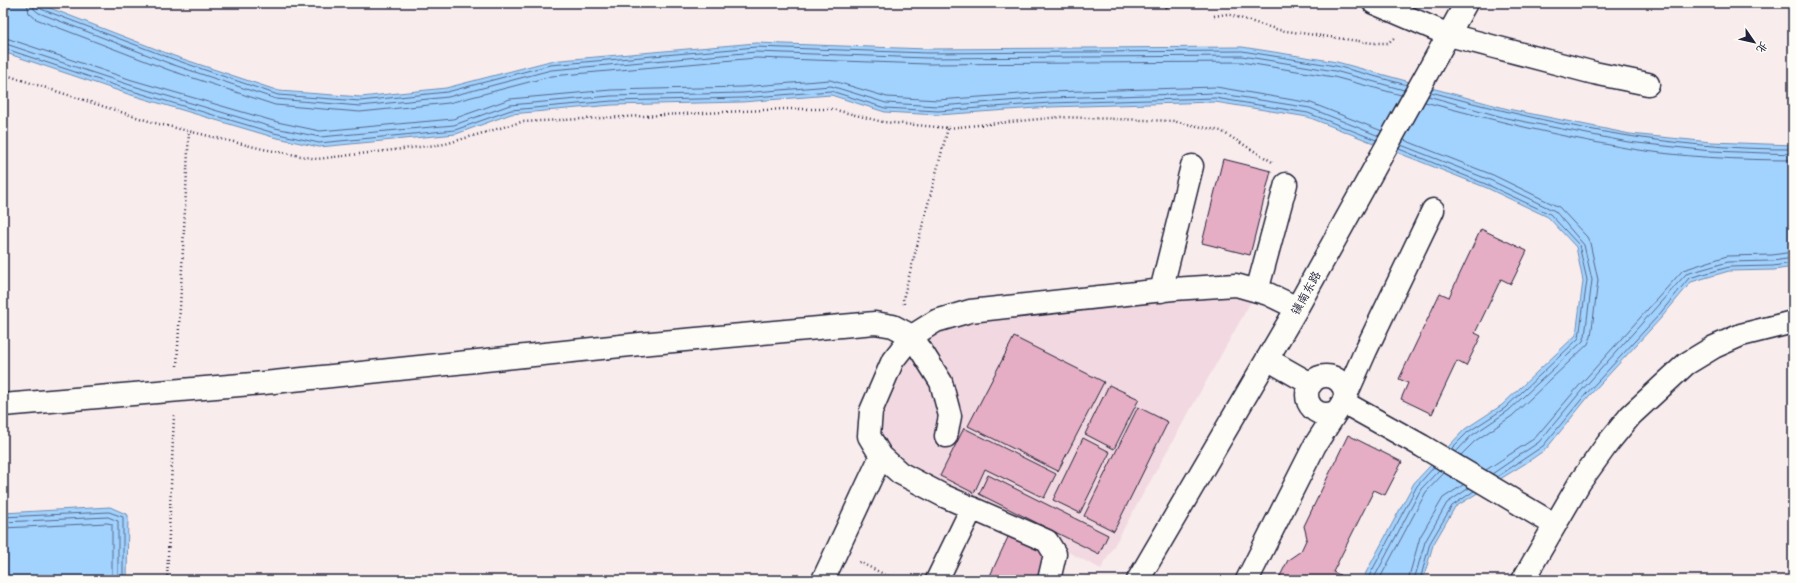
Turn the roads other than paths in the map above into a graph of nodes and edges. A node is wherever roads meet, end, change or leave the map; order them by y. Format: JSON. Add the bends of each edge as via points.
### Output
{"nodes":[{"id":1,"x":1374,"y":3,"type":"edge"},
{"id":2,"x":1466,"y":3,"type":"edge"},
{"id":3,"x":1445,"y":41,"type":"junction"},
{"id":4,"x":1648,"y":84,"type":"dead end"},
{"id":5,"x":1192,"y":166,"type":"dead end"},
{"id":6,"x":1286,"y":184,"type":"road end"},
{"id":7,"x":1433,"y":210,"type":"dead end"},
{"id":8,"x":1161,"y":290,"type":"junction"},
{"id":9,"x":1257,"y":291,"type":"junction"},
{"id":10,"x":1298,"y":308,"type":"junction"},
{"id":11,"x":1793,"y":322,"type":"edge"},
{"id":12,"x":912,"y":336,"type":"junction"},
{"id":13,"x":1267,"y":359,"type":"junction"},
{"id":14,"x":1343,"y":402,"type":"junction"},
{"id":15,"x":3,"y":405,"type":"edge"},
{"id":16,"x":946,"y":436,"type":"dead end"},
{"id":17,"x":880,"y":456,"type":"junction"},
{"id":18,"x":972,"y":508,"type":"junction"},
{"id":19,"x":1555,"y":525,"type":"junction"},
{"id":20,"x":823,"y":580,"type":"edge"},
{"id":21,"x":937,"y":580,"type":"edge"},
{"id":22,"x":1049,"y":580,"type":"edge"},
{"id":23,"x":1138,"y":580,"type":"edge"},
{"id":24,"x":1247,"y":580,"type":"edge"},
{"id":25,"x":1523,"y":580,"type":"edge"}],
"edges":[{"from":1,"to":3,"type":"street","via":[[1413,20]]},
{"from":2,"to":3,"type":"street","name":"镇南东路"},
{"from":3,"to":4,"type":"street"},
{"from":3,"to":10,"type":"street","name":"镇南东路"},
{"from":5,"to":8,"type":"street"},
{"from":6,"to":9,"type":"street"},
{"from":7,"to":14,"type":"street"},
{"from":8,"to":9,"type":"street","via":[[1236,286]]},
{"from":8,"to":12,"type":"street","via":[[970,311],[936,321]]},
{"from":9,"to":10,"type":"street"},
{"from":10,"to":13,"type":"street","name":"镇南东路"},
{"from":11,"to":19,"type":"street","via":[[1741,335],[1686,364],[1631,415],[1608,443],[1580,482]]},
{"from":12,"to":15,"type":"street","via":[[893,326],[875,323],[640,344],[264,383]]},
{"from":12,"to":16,"type":"street","via":[[941,382],[950,416]]},
{"from":12,"to":17,"type":"street","via":[[893,360],[871,411],[869,436]]},
{"from":13,"to":14,"type":"street","via":[[1311,384],[1308,402],[1317,412],[1335,412]]},
{"from":13,"to":23,"type":"street","name":"镇南东路"},
{"from":14,"to":19,"type":"street"},
{"from":14,"to":24,"type":"street","via":[[1315,445]]},
{"from":17,"to":18,"type":"street","via":[[900,473]]},
{"from":17,"to":20,"type":"street"},
{"from":18,"to":21,"type":"street"},
{"from":18,"to":22,"type":"street","via":[[1047,541],[1055,554]]},
{"from":19,"to":25,"type":"street"}]}
